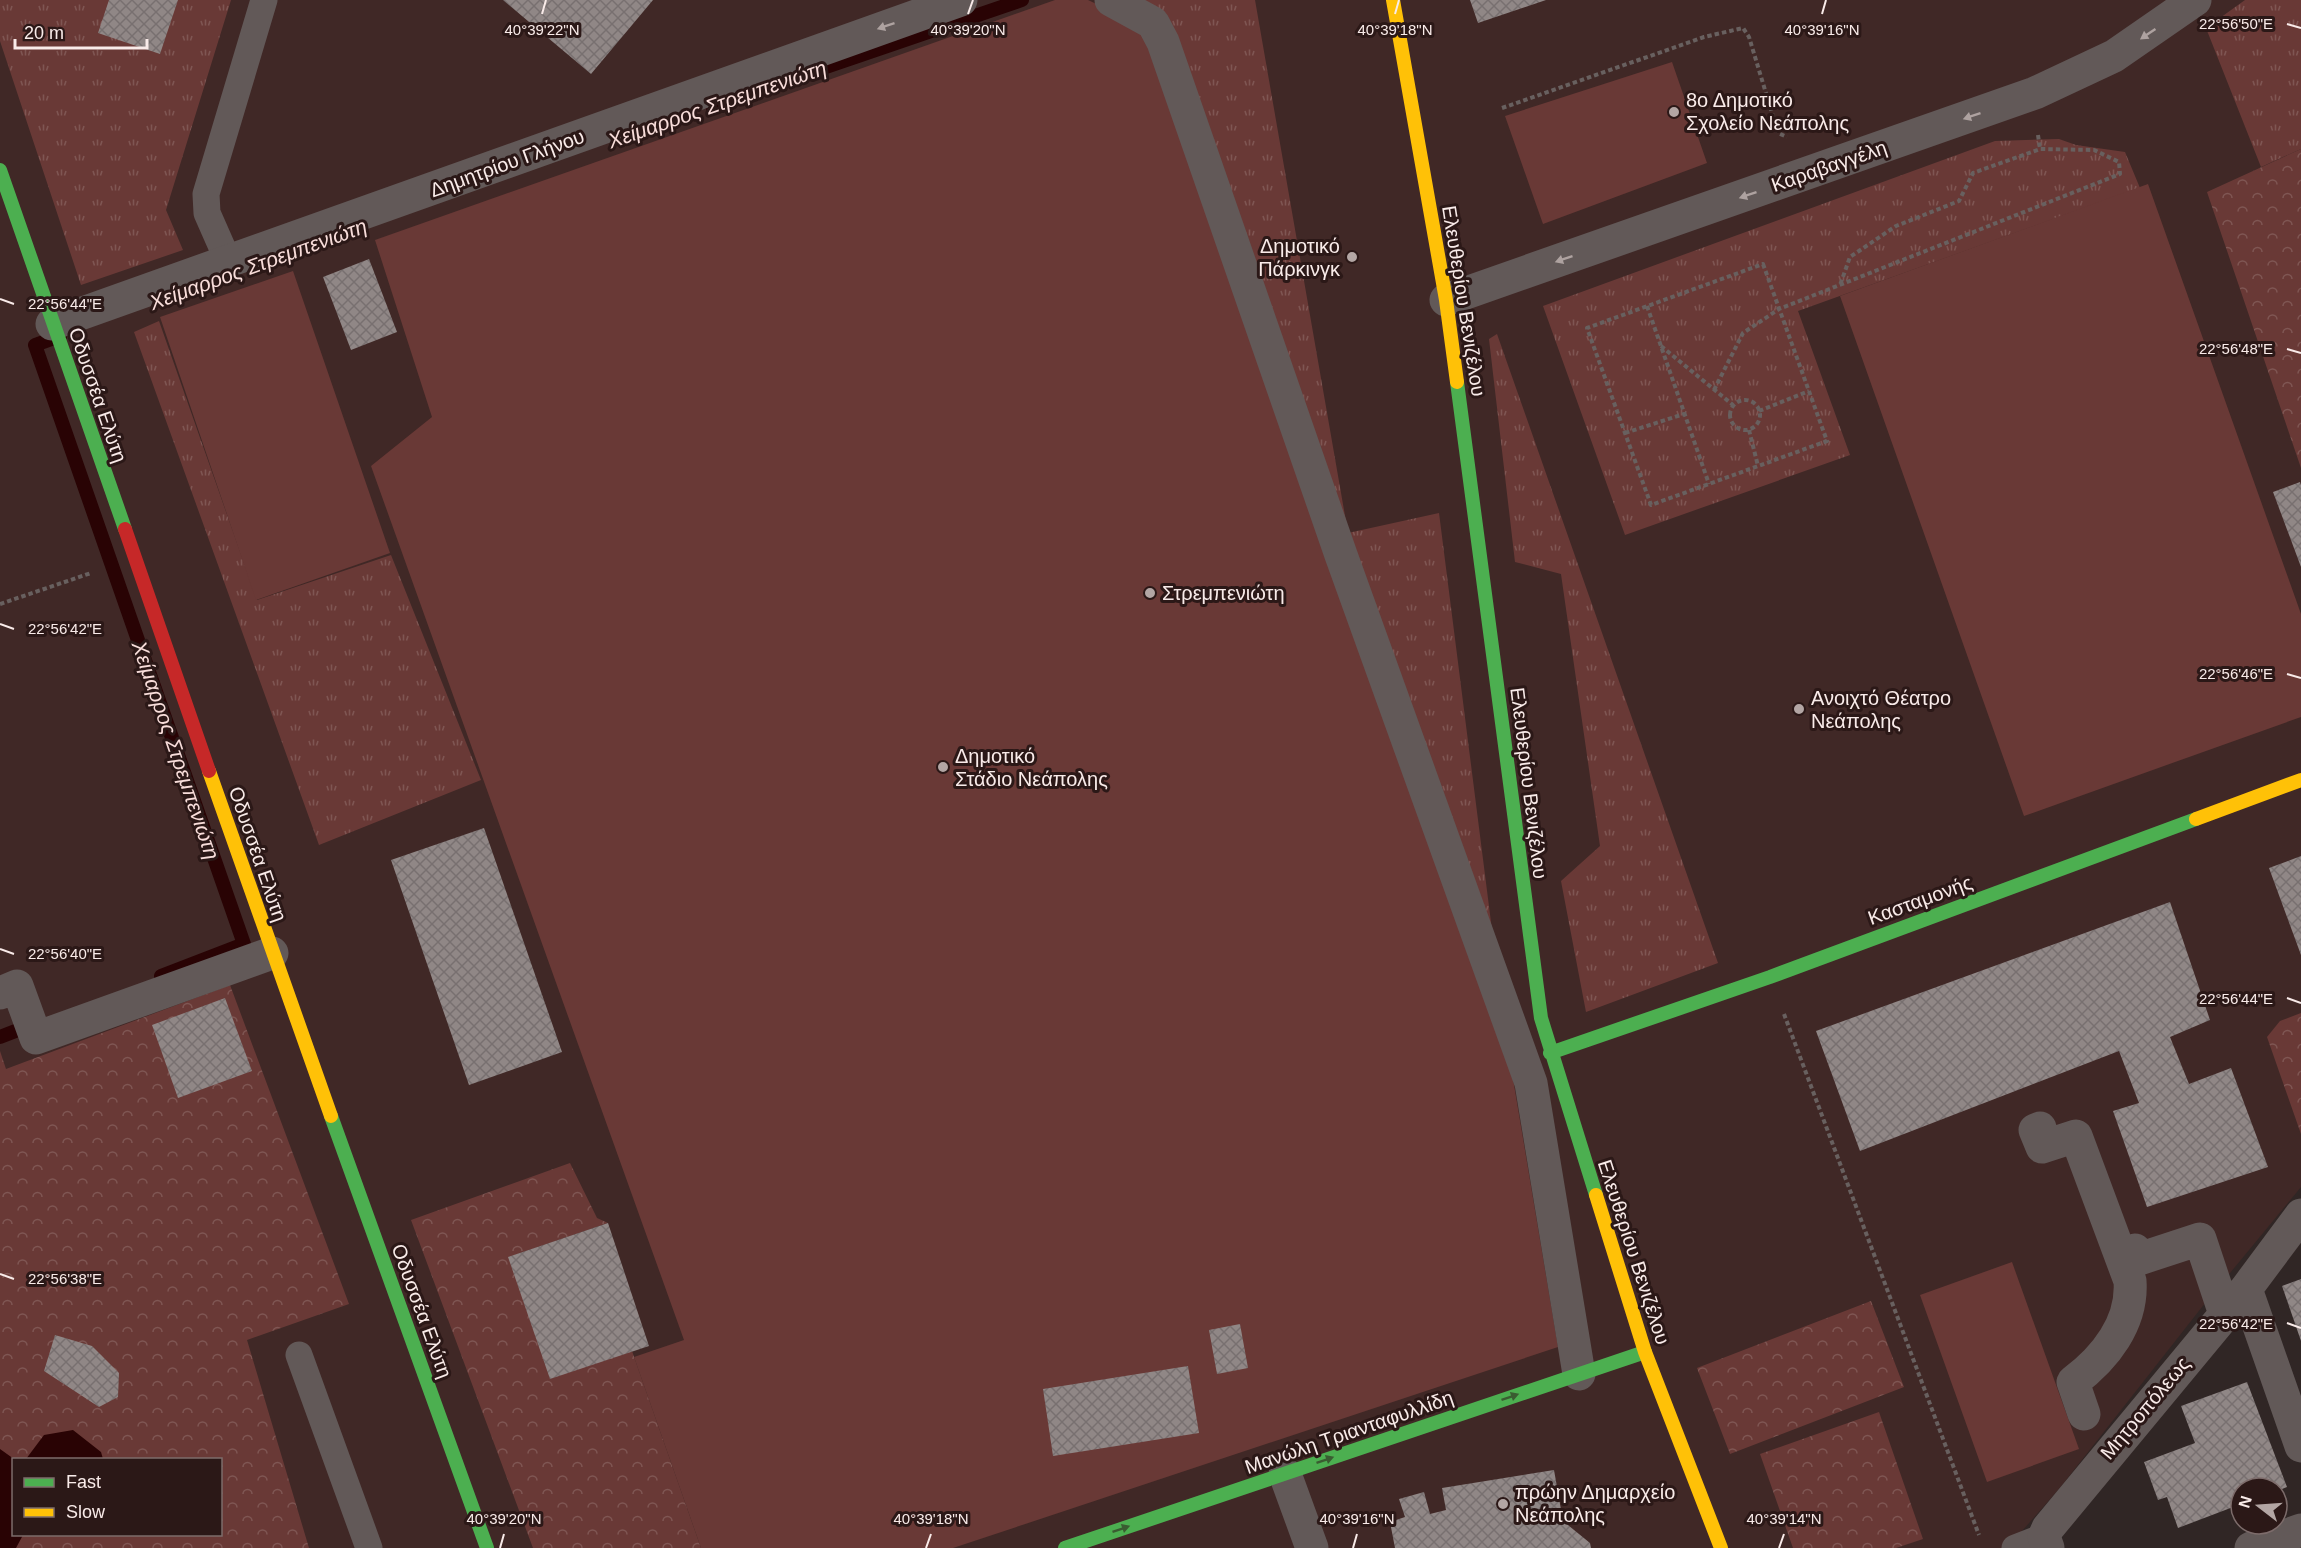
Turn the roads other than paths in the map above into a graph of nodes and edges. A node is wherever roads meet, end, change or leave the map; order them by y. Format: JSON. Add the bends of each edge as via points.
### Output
{"nodes":[{"id":1,"x":264,"y":0,"type":"edge"},
{"id":2,"x":961,"y":0,"type":"edge"},
{"id":3,"x":1111,"y":0,"type":"edge"},
{"id":4,"x":1393,"y":0,"type":"edge"},
{"id":5,"x":2195,"y":0,"type":"edge"},
{"id":6,"x":0,"y":170,"type":"edge"},
{"id":7,"x":228,"y":263,"type":"junction"},
{"id":8,"x":1446,"y":300,"type":"junction"},
{"id":9,"x":52,"y":324,"type":"junction"},
{"id":10,"x":2301,"y":780,"type":"edge"},
{"id":11,"x":272,"y":953,"type":"junction"},
{"id":12,"x":0,"y":993,"type":"edge"},
{"id":13,"x":1551,"y":1053,"type":"junction"},
{"id":14,"x":2079,"y":1111,"type":"dead end"},
{"id":15,"x":2040,"y":1128,"type":"dead end"},
{"id":16,"x":2301,"y":1215,"type":"edge"},
{"id":17,"x":2123,"y":1229,"type":"junction"},
{"id":18,"x":2246,"y":1289,"type":"junction"},
{"id":19,"x":2225,"y":1314,"type":"junction"},
{"id":20,"x":1645,"y":1352,"type":"junction"},
{"id":21,"x":299,"y":1355,"type":"dead end"},
{"id":22,"x":1578,"y":1374,"type":"junction"},
{"id":23,"x":2084,"y":1413,"type":"dead end"},
{"id":24,"x":2301,"y":1446,"type":"edge"},
{"id":25,"x":1285,"y":1474,"type":"junction"},
{"id":26,"x":2301,"y":1530,"type":"edge"},
{"id":27,"x":2036,"y":1544,"type":"edge"},
{"id":28,"x":369,"y":1548,"type":"edge"},
{"id":29,"x":487,"y":1548,"type":"edge"},
{"id":30,"x":1065,"y":1548,"type":"edge"},
{"id":31,"x":1312,"y":1548,"type":"edge"},
{"id":32,"x":1721,"y":1548,"type":"edge"},
{"id":33,"x":2251,"y":1548,"type":"edge"}],
"edges":[{"from":1,"to":7,"type":"lane","via":[[206,194],[207,213]]},
{"from":2,"to":7,"type":"street","name":"Δημητρίου Γλήνου","one_way":true},
{"from":3,"to":22,"type":"street","via":[[1153,23],[1163,42],[1341,555],[1531,1083]]},
{"from":4,"to":8,"type":"street","name":"Ελευθερίου Βενιζέλου"},
{"from":5,"to":8,"type":"street","name":"Καραβαγγέλη","one_way":true,"via":[[2114,56],[2035,93]]},
{"from":6,"to":9,"type":"street","name":"Οδυσσέα Ελύτη"},
{"from":7,"to":9,"type":"street","name":"Δημητρίου Γλήνου"},
{"from":8,"to":13,"type":"street","name":"Ελευθερίου Βενιζέλου","via":[[1539,1005]]},
{"from":9,"to":11,"type":"street","name":"Οδυσσέα Ελύτη"},
{"from":10,"to":13,"type":"street","name":"Κασταμονής","via":[[1770,977]]},
{"from":11,"to":12,"type":"street","via":[[36,1038],[17,986]]},
{"from":11,"to":29,"type":"street","name":"Οδυσσέα Ελύτη"},
{"from":13,"to":20,"type":"street","name":"Ελευθερίου Βενιζέλου"},
{"from":14,"to":17,"type":"street"},
{"from":15,"to":17,"type":"street","via":[[2035,1130],[2042,1147],[2076,1136]]},
{"from":16,"to":18,"type":"street","name":"Μητροπόλεως"},
{"from":17,"to":19,"type":"street","via":[[2139,1259],[2200,1239]]},
{"from":17,"to":23,"type":"street","via":[[2131,1296],[2124,1321],[2110,1347],[2073,1382]]},
{"from":18,"to":19,"type":"street","name":"Μητροπόλεως"},
{"from":18,"to":24,"type":"street"},
{"from":19,"to":27,"type":"street","name":"Μητροπόλεως","via":[[2101,1460]]},
{"from":20,"to":22,"type":"street","name":"Μανώλη Τριανταφυλλίδη"},
{"from":20,"to":32,"type":"street","name":"Ελευθερίου Βενιζέλου"},
{"from":21,"to":28,"type":"lane"},
{"from":25,"to":22,"type":"street","name":"Μανώλη Τριανταφυλλίδη","one_way":true},
{"from":30,"to":25,"type":"street","name":"Μανώλη Τριανταφυλλίδη","one_way":true},
{"from":25,"to":31,"type":"street"},
{"from":26,"to":33,"type":"street"}]}
